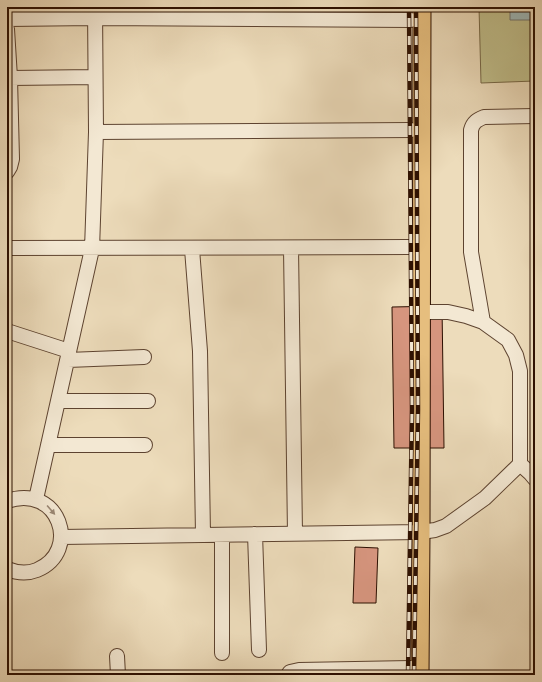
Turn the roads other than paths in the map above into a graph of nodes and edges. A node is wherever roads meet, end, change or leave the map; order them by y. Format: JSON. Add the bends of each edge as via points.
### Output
{"nodes":[{"id":1,"x":422,"y":7,"type":"edge"},
{"id":2,"x":95,"y":12,"type":"edge"},
{"id":3,"x":411,"y":14,"type":"edge"},
{"id":4,"x":7,"y":19,"type":"edge"},
{"id":5,"x":7,"y":29,"type":"edge"},
{"id":6,"x":95,"y":77,"type":"junction"},
{"id":7,"x":10,"y":78,"type":"junction"},
{"id":8,"x":9,"y":113,"type":"edge"},
{"id":9,"x":535,"y":116,"type":"edge"},
{"id":10,"x":411,"y":130,"type":"junction"},
{"id":11,"x":96,"y":132,"type":"junction"},
{"id":12,"x":7,"y":172,"type":"edge"},
{"id":13,"x":416,"y":177,"type":"junction"},
{"id":14,"x":411,"y":247,"type":"junction"},
{"id":15,"x":7,"y":248,"type":"edge"},
{"id":16,"x":192,"y":248,"type":"junction"},
{"id":17,"x":292,"y":248,"type":"junction"},
{"id":18,"x":92,"y":249,"type":"junction"},
{"id":19,"x":422,"y":312,"type":"junction"},
{"id":20,"x":483,"y":322,"type":"junction"},
{"id":21,"x":7,"y":331,"type":"edge"},
{"id":22,"x":68,"y":355,"type":"junction"},
{"id":23,"x":144,"y":357,"type":"dead end"},
{"id":24,"x":58,"y":401,"type":"junction"},
{"id":25,"x":148,"y":401,"type":"dead end"},
{"id":26,"x":48,"y":445,"type":"junction"},
{"id":27,"x":145,"y":445,"type":"dead end"},
{"id":28,"x":520,"y":464,"type":"junction"},
{"id":29,"x":535,"y":479,"type":"edge"},
{"id":30,"x":36,"y":499,"type":"junction"},
{"id":31,"x":7,"y":501,"type":"edge"},
{"id":32,"x":417,"y":532,"type":"junction"},
{"id":33,"x":255,"y":534,"type":"junction"},
{"id":34,"x":294,"y":534,"type":"junction"},
{"id":35,"x":203,"y":535,"type":"junction"},
{"id":36,"x":222,"y":535,"type":"junction"},
{"id":37,"x":61,"y":537,"type":"junction"},
{"id":38,"x":7,"y":569,"type":"edge"},
{"id":39,"x":259,"y":650,"type":"dead end"},
{"id":40,"x":222,"y":653,"type":"dead end"},
{"id":41,"x":117,"y":656,"type":"dead end"},
{"id":42,"x":414,"y":673,"type":"edge"},
{"id":43,"x":118,"y":675,"type":"edge"},
{"id":44,"x":288,"y":675,"type":"edge"}],
"edges":[{"from":1,"to":13,"type":"main road"},
{"from":2,"to":3,"type":"street"},
{"from":2,"to":4,"type":"street"},
{"from":2,"to":6,"type":"street"},
{"from":3,"to":10,"type":"main road"},
{"from":5,"to":7,"type":"street"},
{"from":6,"to":7,"type":"street"},
{"from":6,"to":11,"type":"street"},
{"from":7,"to":8,"type":"street"},
{"from":8,"to":12,"type":"street","via":[[12,159]]},
{"from":9,"to":20,"type":"street","via":[[484,117],[473,123],[471,130],[471,252]]},
{"from":10,"to":11,"type":"street"},
{"from":10,"to":13,"type":"main road"},
{"from":11,"to":18,"type":"street"},
{"from":13,"to":14,"type":"main road"},
{"from":13,"to":19,"type":"main road"},
{"from":14,"to":17,"type":"street"},
{"from":14,"to":32,"type":"main road"},
{"from":15,"to":18,"type":"street"},
{"from":16,"to":17,"type":"street"},
{"from":16,"to":18,"type":"street"},
{"from":16,"to":35,"type":"street","via":[[200,351]]},
{"from":17,"to":34,"type":"street"},
{"from":18,"to":22,"type":"street"},
{"from":19,"to":20,"type":"street","via":[[448,312]]},
{"from":19,"to":32,"type":"main road"},
{"from":20,"to":28,"type":"street","via":[[508,340],[516,354],[520,370]]},
{"from":21,"to":22,"type":"street"},
{"from":22,"to":23,"type":"street"},
{"from":22,"to":24,"type":"street"},
{"from":24,"to":25,"type":"street"},
{"from":24,"to":26,"type":"street"},
{"from":26,"to":27,"type":"street"},
{"from":26,"to":30,"type":"street"},
{"from":28,"to":29,"type":"street"},
{"from":28,"to":32,"type":"street","via":[[484,498],[446,526]]},
{"from":30,"to":31,"type":"street","via":[[26,497]]},
{"from":30,"to":37,"type":"street","one_way":true,"via":[[47,505],[55,514],[60,525]]},
{"from":32,"to":34,"type":"street"},
{"from":32,"to":42,"type":"main road"},
{"from":33,"to":34,"type":"street"},
{"from":33,"to":36,"type":"street"},
{"from":33,"to":39,"type":"street"},
{"from":35,"to":36,"type":"street"},
{"from":35,"to":37,"type":"street"},
{"from":36,"to":40,"type":"street"},
{"from":37,"to":38,"type":"street","via":[[59,549],[52,560],[43,567],[32,572],[20,573]]},
{"from":41,"to":43,"type":"street"},
{"from":42,"to":44,"type":"street","via":[[299,670]]}]}
